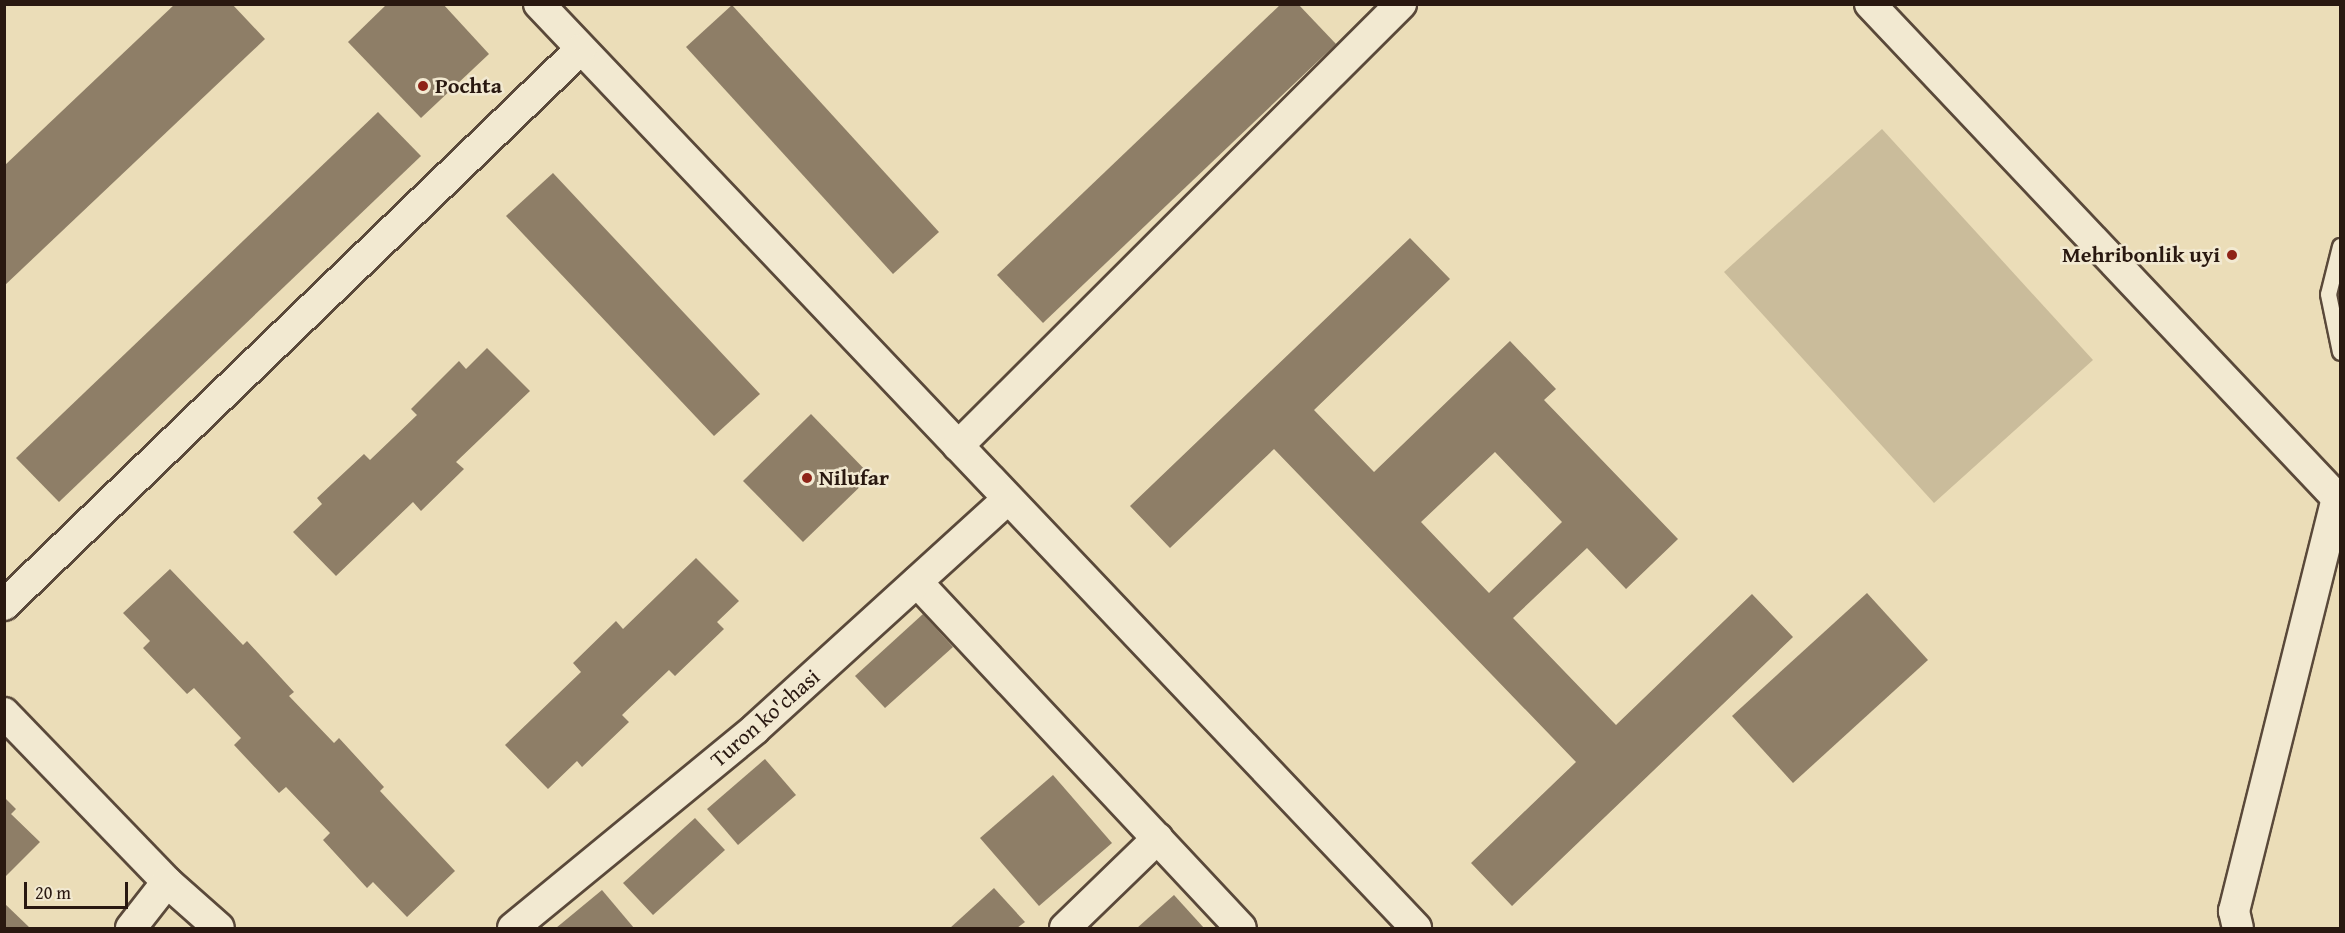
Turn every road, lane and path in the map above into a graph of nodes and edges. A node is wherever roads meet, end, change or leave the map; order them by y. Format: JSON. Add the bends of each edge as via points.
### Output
{"nodes":[{"id":1,"x":539,"y":4,"type":"edge"},
{"id":2,"x":1401,"y":4,"type":"edge"},
{"id":3,"x":1870,"y":4,"type":"edge"},
{"id":4,"x":581,"y":49,"type":"junction"},
{"id":5,"x":2340,"y":246,"type":"edge"},
{"id":6,"x":2340,"y":352,"type":"edge"},
{"id":7,"x":958,"y":446,"type":"junction"},
{"id":8,"x":1008,"y":499,"type":"junction"},
{"id":9,"x":917,"y":582,"type":"junction"},
{"id":10,"x":4,"y":605,"type":"edge"},
{"id":11,"x":4,"y":713,"type":"edge"},
{"id":12,"x":1158,"y":838,"type":"junction"},
{"id":13,"x":167,"y":882,"type":"junction"},
{"id":14,"x":131,"y":928,"type":"edge"},
{"id":15,"x":219,"y":928,"type":"edge"},
{"id":16,"x":513,"y":928,"type":"edge"},
{"id":17,"x":1065,"y":928,"type":"edge"},
{"id":18,"x":1241,"y":928,"type":"edge"},
{"id":19,"x":1416,"y":928,"type":"edge"},
{"id":20,"x":2238,"y":928,"type":"edge"}],
"edges":[{"from":1,"to":4,"type":"street"},
{"from":2,"to":7,"type":"street"},
{"from":3,"to":20,"type":"street","via":[[2337,498],[2234,911]]},
{"from":4,"to":7,"type":"street"},
{"from":4,"to":10,"type":"street"},
{"from":5,"to":6,"type":"lane","via":[[2328,294]]},
{"from":7,"to":8,"type":"street"},
{"from":8,"to":9,"type":"street","name":"Turon ko'chasi"},
{"from":8,"to":19,"type":"street"},
{"from":9,"to":12,"type":"street"},
{"from":9,"to":16,"type":"street","name":"Turon ko'chasi","via":[[755,729]]},
{"from":11,"to":13,"type":"street"},
{"from":12,"to":17,"type":"street"},
{"from":12,"to":18,"type":"street"},
{"from":13,"to":14,"type":"street"},
{"from":13,"to":15,"type":"street"}]}
